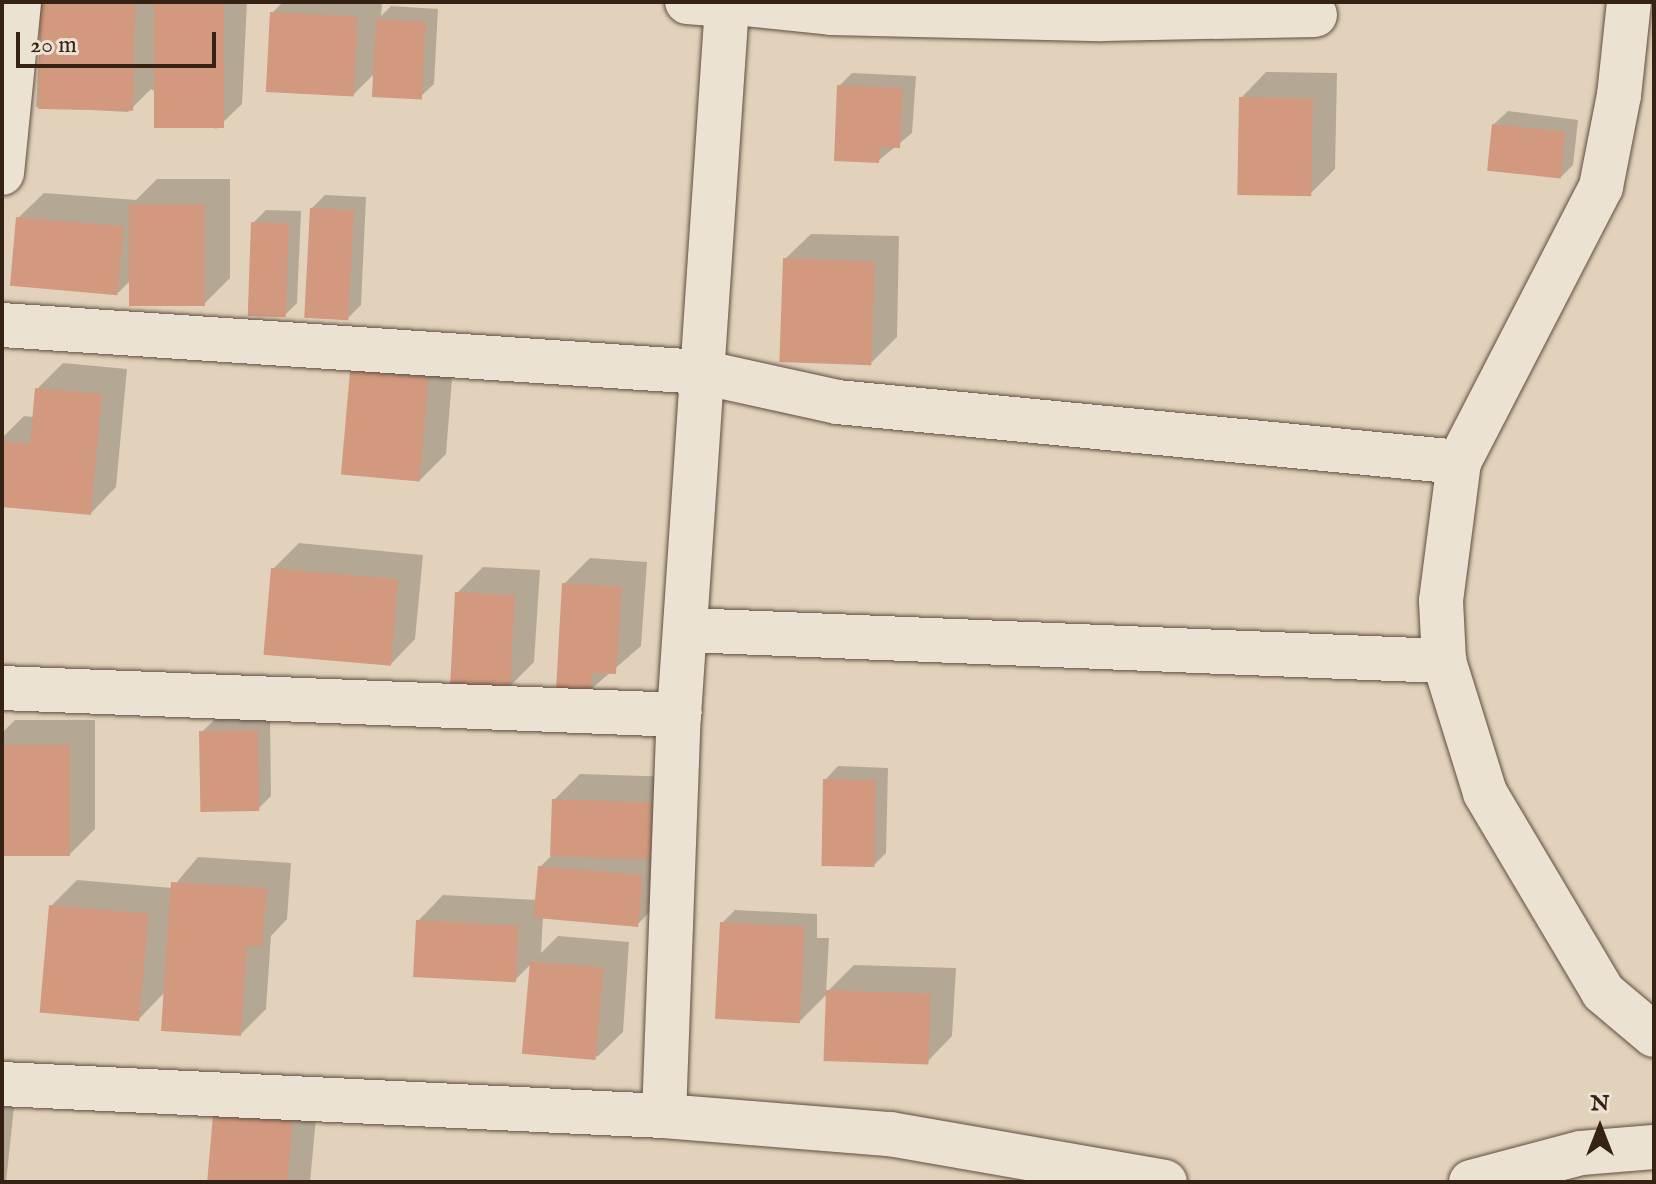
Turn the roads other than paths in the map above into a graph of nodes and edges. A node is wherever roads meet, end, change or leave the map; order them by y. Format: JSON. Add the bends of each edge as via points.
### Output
{"nodes":[{"id":1,"x":19,"y":2,"type":"edge"},
{"id":2,"x":1629,"y":2,"type":"edge"},
{"id":3,"x":714,"y":3,"type":"edge"},
{"id":4,"x":1315,"y":15,"type":"dead end"},
{"id":5,"x":2,"y":173,"type":"edge"},
{"id":6,"x":2,"y":325,"type":"edge"},
{"id":7,"x":701,"y":372,"type":"junction"},
{"id":8,"x":1459,"y":462,"type":"junction"},
{"id":9,"x":687,"y":630,"type":"junction"},
{"id":10,"x":1444,"y":661,"type":"junction"},
{"id":11,"x":2,"y":688,"type":"edge"},
{"id":12,"x":679,"y":715,"type":"junction"},
{"id":13,"x":1654,"y":1035,"type":"edge"},
{"id":14,"x":2,"y":1084,"type":"edge"},
{"id":15,"x":664,"y":1116,"type":"junction"},
{"id":16,"x":1654,"y":1147,"type":"edge"},
{"id":17,"x":1042,"y":1169,"type":"edge"},
{"id":18,"x":1165,"y":1182,"type":"edge"},
{"id":19,"x":1471,"y":1182,"type":"edge"}],
"edges":[{"from":1,"to":5,"type":"street"},
{"from":2,"to":8,"type":"street","via":[[1619,95],[1601,187]]},
{"from":3,"to":4,"type":"street","via":[[1102,19]]},
{"from":3,"to":7,"type":"street"},
{"from":6,"to":7,"type":"street"},
{"from":7,"to":8,"type":"street","via":[[837,402]]},
{"from":7,"to":9,"type":"street"},
{"from":8,"to":10,"type":"street","via":[[1441,601]]},
{"from":9,"to":10,"type":"street"},
{"from":9,"to":12,"type":"street"},
{"from":10,"to":13,"type":"street","via":[[1485,793],[1603,992]]},
{"from":11,"to":12,"type":"street"},
{"from":12,"to":15,"type":"street"},
{"from":14,"to":15,"type":"street"},
{"from":15,"to":17,"type":"street","via":[[890,1134]]},
{"from":16,"to":19,"type":"street","via":[[1581,1153]]},
{"from":17,"to":18,"type":"street"}]}
